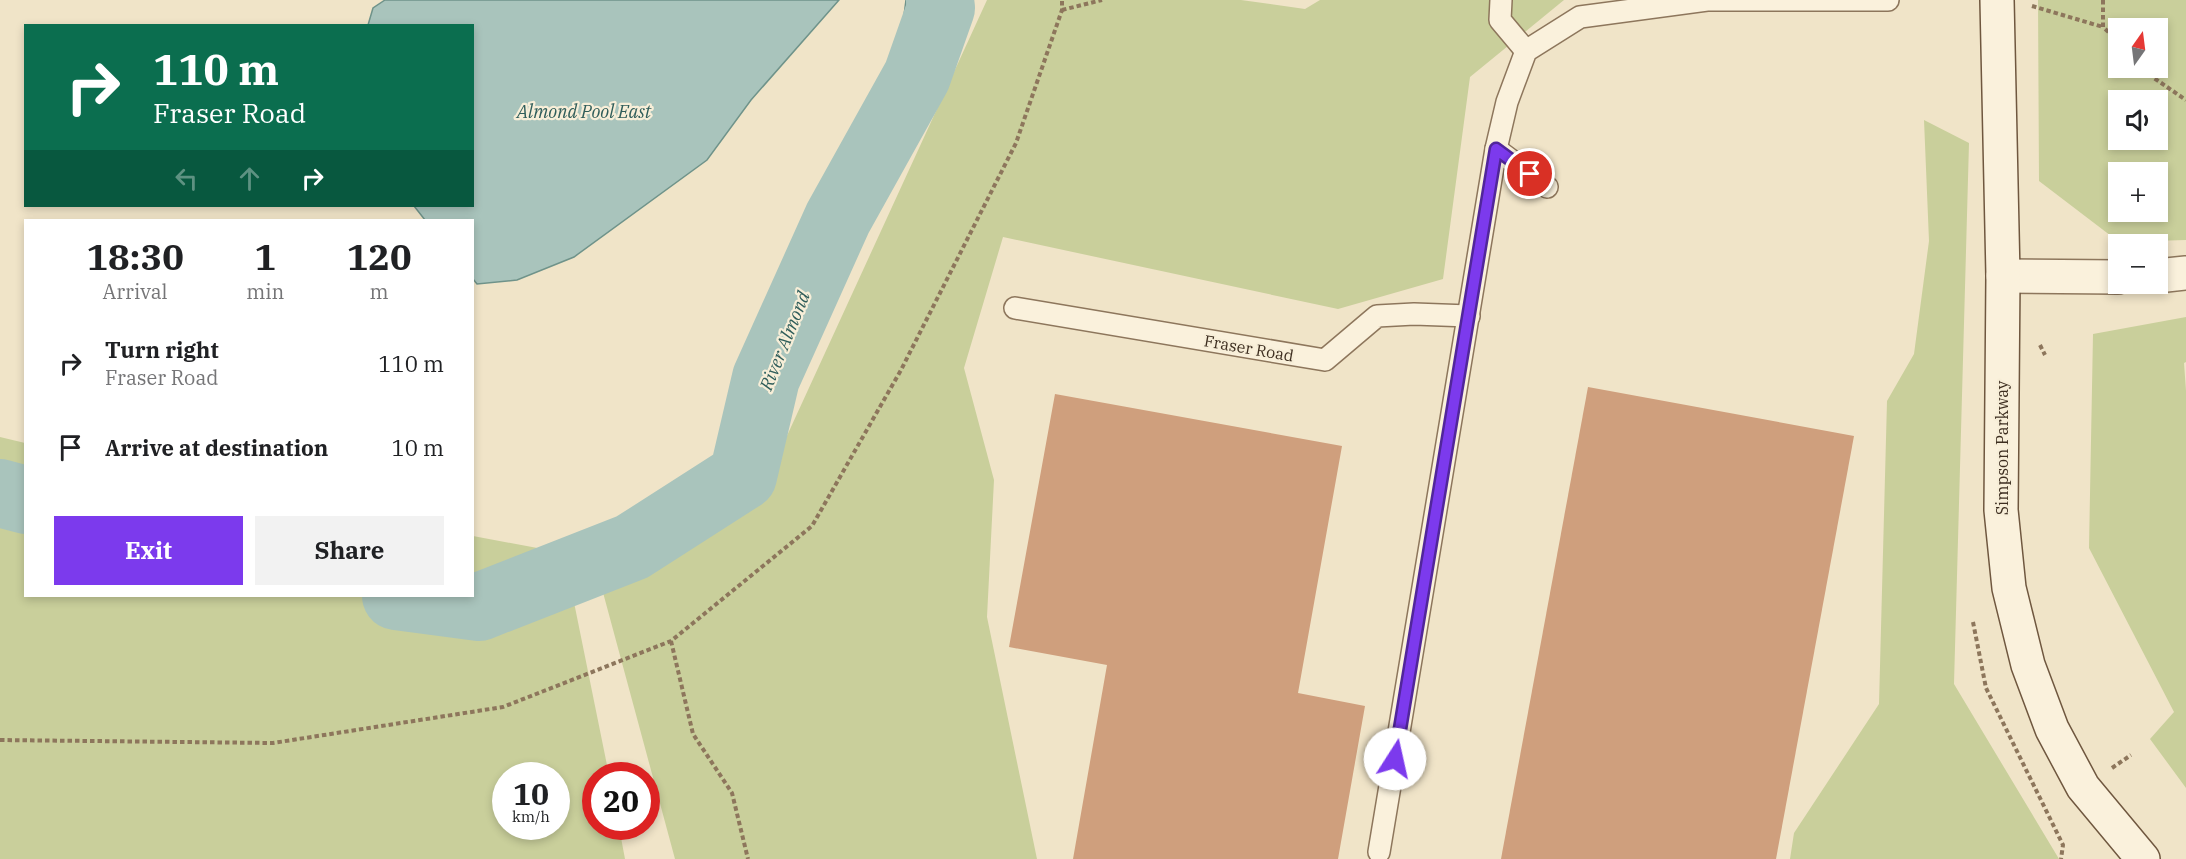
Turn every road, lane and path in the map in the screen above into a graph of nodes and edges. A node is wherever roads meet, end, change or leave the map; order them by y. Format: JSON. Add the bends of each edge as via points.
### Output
{"nodes":[{"id":1,"x":1062,"y":0,"type":"edge"},
{"id":2,"x":1102,"y":0,"type":"edge"},
{"id":3,"x":1501,"y":0,"type":"edge"},
{"id":4,"x":1888,"y":0,"type":"edge"},
{"id":5,"x":1997,"y":0,"type":"edge"},
{"id":6,"x":2103,"y":0,"type":"edge"},
{"id":7,"x":2031,"y":6,"type":"dead end"},
{"id":8,"x":1062,"y":10,"type":"junction"},
{"id":9,"x":2103,"y":27,"type":"junction"},
{"id":10,"x":2108,"y":32,"type":"edge"},
{"id":11,"x":1526,"y":51,"type":"junction"},
{"id":12,"x":2154,"y":78,"type":"edge"},
{"id":13,"x":2186,"y":100,"type":"edge"},
{"id":14,"x":1496,"y":149,"type":"junction"},
{"id":15,"x":1547,"y":187,"type":"dead end"},
{"id":16,"x":2186,"y":273,"type":"edge"},
{"id":17,"x":2168,"y":275,"type":"edge"},
{"id":18,"x":2003,"y":276,"type":"junction"},
{"id":19,"x":2108,"y":277,"type":"edge"},
{"id":20,"x":1015,"y":308,"type":"dead end"},
{"id":21,"x":1469,"y":316,"type":"junction"},
{"id":22,"x":1973,"y":622,"type":"dead end"},
{"id":23,"x":671,"y":641,"type":"junction"},
{"id":24,"x":0,"y":740,"type":"edge"},
{"id":25,"x":1379,"y":852,"type":"dead end"},
{"id":26,"x":748,"y":859,"type":"edge"},
{"id":27,"x":2061,"y":859,"type":"edge"},
{"id":28,"x":2143,"y":859,"type":"edge"}],
"edges":[{"from":1,"to":8,"type":"path"},
{"from":2,"to":8,"type":"path"},
{"from":3,"to":11,"type":"lane","via":[[1500,20]]},
{"from":4,"to":11,"type":"lane","via":[[1707,0],[1580,17]]},
{"from":5,"to":18,"type":"main road","name":"Simpson Parkway"},
{"from":6,"to":9,"type":"path"},
{"from":7,"to":9,"type":"path"},
{"from":8,"to":23,"type":"path","via":[[1016,143],[901,370],[812,525]]},
{"from":9,"to":10,"type":"path"},
{"from":11,"to":14,"type":"lane","via":[[1506,102]]},
{"from":12,"to":13,"type":"path"},
{"from":14,"to":15,"type":"lane"},
{"from":14,"to":21,"type":"lane"},
{"from":16,"to":17,"type":"main road"},
{"from":18,"to":19,"type":"main road"},
{"from":18,"to":28,"type":"main road","name":"Simpson Parkway","via":[[2001,510],[2009,588],[2025,654],[2052,729],[2083,787]]},
{"from":20,"to":21,"type":"lane","name":"Fraser Road","via":[[1325,360],[1377,316]]},
{"from":21,"to":25,"type":"lane"},
{"from":22,"to":27,"type":"path","via":[[1986,688],[2063,845]]},
{"from":23,"to":24,"type":"path","via":[[503,707],[273,743]]},
{"from":23,"to":26,"type":"path","via":[[693,734],[732,794]]}]}
